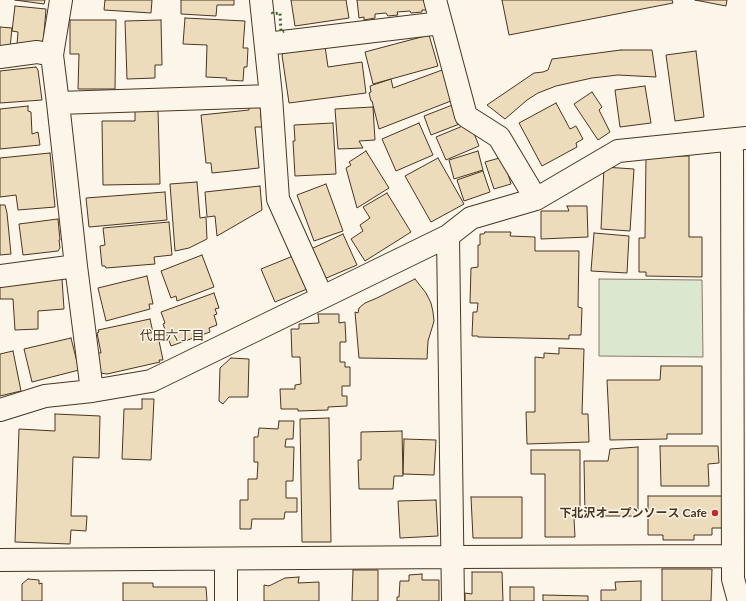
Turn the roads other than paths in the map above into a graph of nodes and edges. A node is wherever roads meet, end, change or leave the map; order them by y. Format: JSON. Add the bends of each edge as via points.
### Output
{"nodes":[{"id":1,"x":61,"y":0,"type":"edge"},
{"id":2,"x":261,"y":0,"type":"edge"},
{"id":3,"x":435,"y":0,"type":"edge"},
{"id":4,"x":441,"y":22,"type":"junction"},
{"id":5,"x":266,"y":44,"type":"junction"},
{"id":6,"x":52,"y":55,"type":"junction"},
{"id":7,"x":0,"y":57,"type":"edge"},
{"id":8,"x":271,"y":96,"type":"junction"},
{"id":9,"x":58,"y":104,"type":"junction"},
{"id":10,"x":739,"y":139,"type":"edge"},
{"id":11,"x":536,"y":199,"type":"junction"},
{"id":12,"x":448,"y":236,"type":"junction"},
{"id":13,"x":76,"y":266,"type":"junction"},
{"id":14,"x":0,"y":276,"type":"edge"},
{"id":15,"x":322,"y":297,"type":"junction"},
{"id":16,"x":92,"y":391,"type":"junction"},
{"id":17,"x":0,"y":410,"type":"edge"},
{"id":18,"x":733,"y":556,"type":"junction"},
{"id":19,"x":453,"y":557,"type":"junction"},
{"id":20,"x":226,"y":558,"type":"junction"},
{"id":21,"x":0,"y":560,"type":"edge"},
{"id":22,"x":226,"y":601,"type":"edge"},
{"id":23,"x":453,"y":601,"type":"edge"},
{"id":24,"x":739,"y":601,"type":"edge"}],
"edges":[{"from":1,"to":6,"type":"street"},
{"from":2,"to":5,"type":"street"},
{"from":3,"to":4,"type":"street"},
{"from":4,"to":5,"type":"street"},
{"from":4,"to":11,"type":"street","via":[[466,116],[499,137]]},
{"from":5,"to":8,"type":"street"},
{"from":6,"to":7,"type":"street","via":[[37,52]]},
{"from":6,"to":9,"type":"street"},
{"from":8,"to":9,"type":"street"},
{"from":8,"to":15,"type":"street","via":[[278,199]]},
{"from":9,"to":13,"type":"street"},
{"from":10,"to":11,"type":"street","via":[[618,151]]},
{"from":10,"to":18,"type":"street"},
{"from":11,"to":12,"type":"street","via":[[471,218]]},
{"from":12,"to":15,"type":"street"},
{"from":12,"to":19,"type":"street"},
{"from":13,"to":14,"type":"street"},
{"from":13,"to":16,"type":"street"},
{"from":15,"to":16,"type":"street","via":[[151,381]]},
{"from":16,"to":17,"type":"street","via":[[45,396]]},
{"from":18,"to":19,"type":"street"},
{"from":18,"to":24,"type":"street","via":[[734,579]]},
{"from":19,"to":20,"type":"street"},
{"from":19,"to":23,"type":"street"},
{"from":20,"to":21,"type":"street"},
{"from":20,"to":22,"type":"street"}]}
